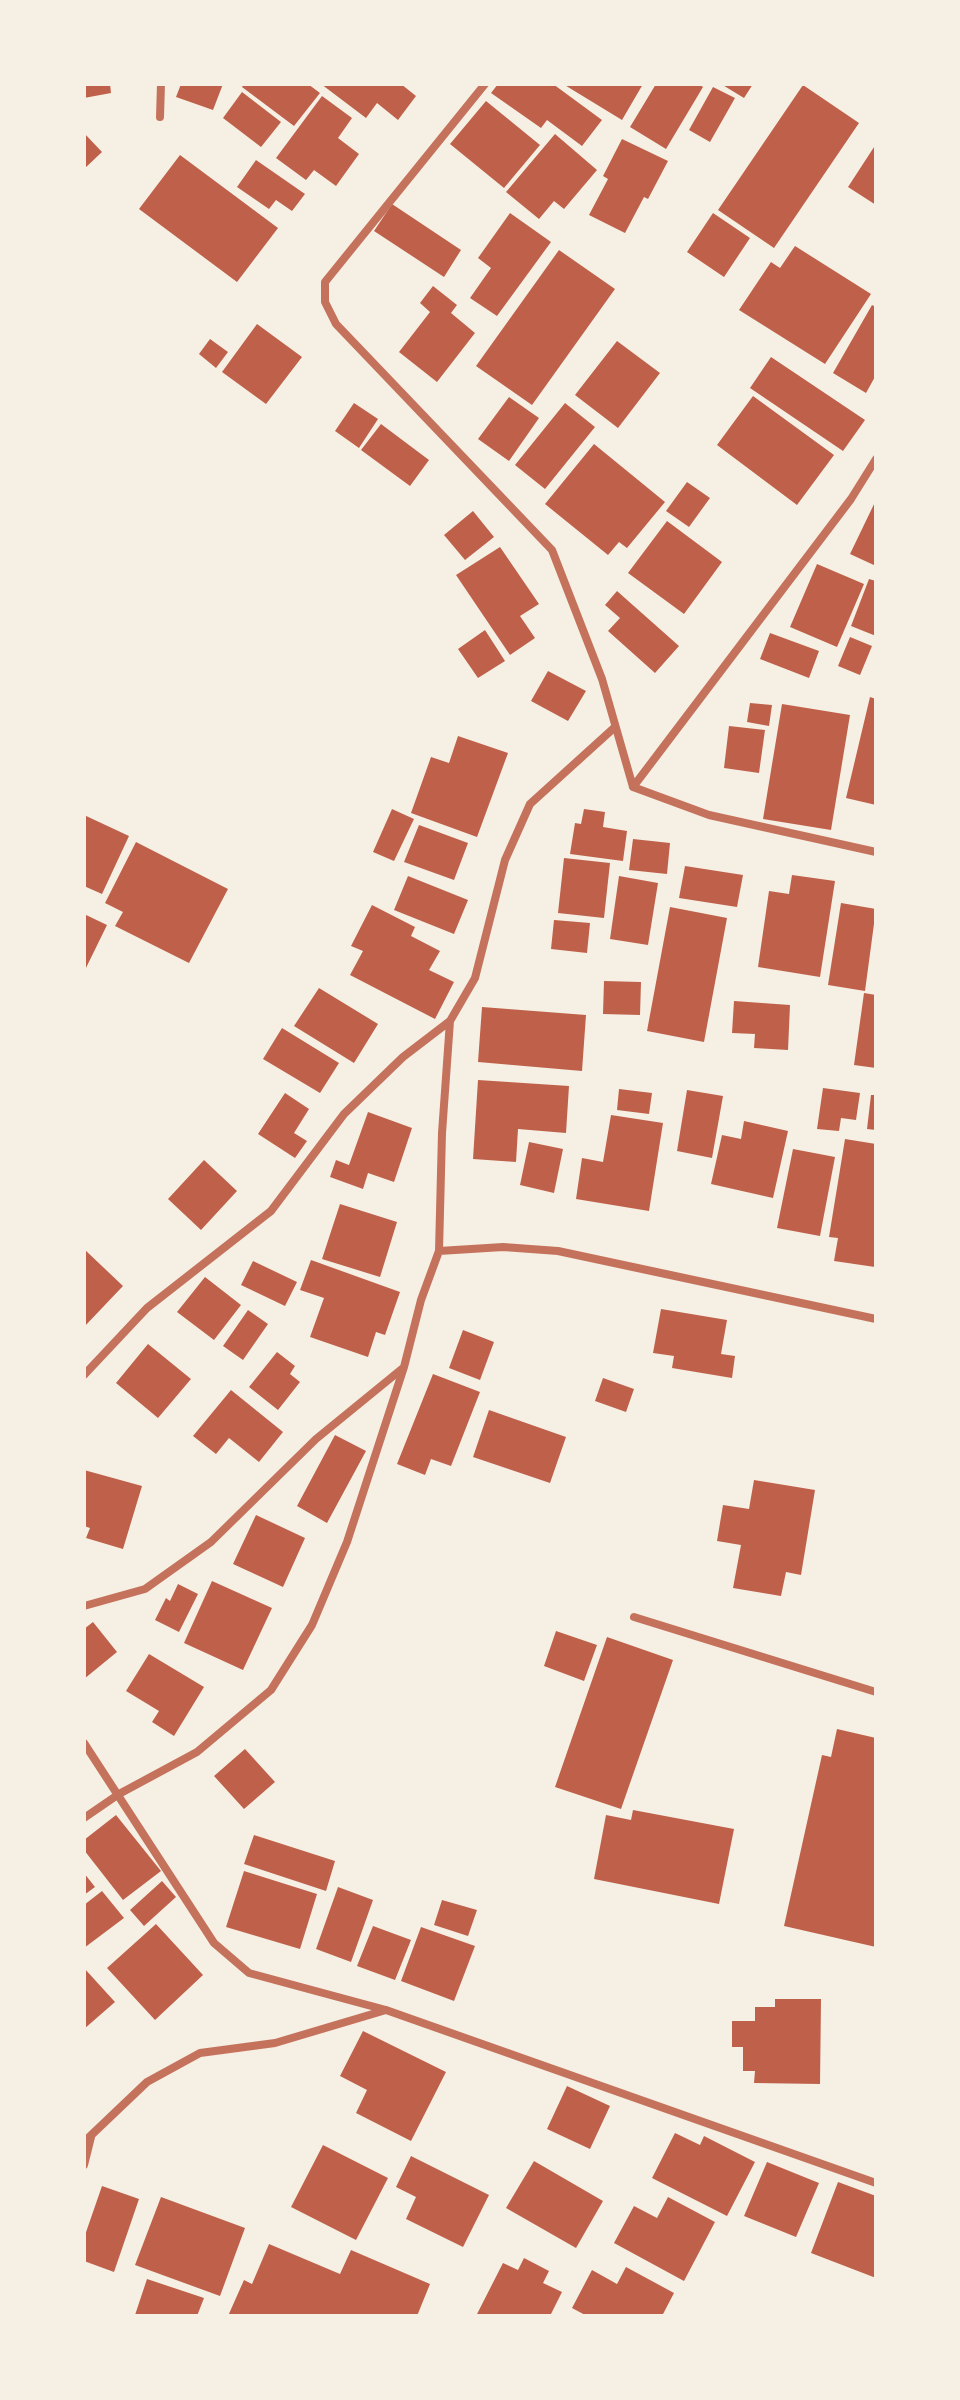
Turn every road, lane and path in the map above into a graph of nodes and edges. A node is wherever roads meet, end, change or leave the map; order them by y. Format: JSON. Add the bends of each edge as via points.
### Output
{"nodes":[{"id":1,"x":161,"y":84,"type":"edge"},
{"id":2,"x":485,"y":84,"type":"edge"},
{"id":3,"x":160,"y":117,"type":"dead end"},
{"id":4,"x":876,"y":459,"type":"edge"},
{"id":5,"x":615,"y":727,"type":"junction"},
{"id":6,"x":633,"y":787,"type":"junction"},
{"id":7,"x":876,"y":852,"type":"edge"},
{"id":8,"x":450,"y":1021,"type":"junction"},
{"id":9,"x":439,"y":1251,"type":"junction"},
{"id":10,"x":876,"y":1319,"type":"edge"},
{"id":11,"x":404,"y":1367,"type":"junction"},
{"id":12,"x":84,"y":1375,"type":"edge"},
{"id":13,"x":84,"y":1606,"type":"edge"},
{"id":14,"x":634,"y":1617,"type":"dead end"},
{"id":15,"x":876,"y":1692,"type":"edge"},
{"id":16,"x":84,"y":1743,"type":"edge"},
{"id":17,"x":119,"y":1794,"type":"junction"},
{"id":18,"x":84,"y":1818,"type":"edge"},
{"id":19,"x":386,"y":2010,"type":"junction"},
{"id":20,"x":92,"y":2132,"type":"junction"},
{"id":21,"x":84,"y":2142,"type":"edge"},
{"id":22,"x":84,"y":2165,"type":"edge"},
{"id":23,"x":876,"y":2183,"type":"edge"}],
"edges":[{"from":1,"to":3,"type":"street"},
{"from":2,"to":5,"type":"street","via":[[325,282],[325,302],[336,324],[552,550],[588,639]]},
{"from":4,"to":6,"type":"street"},
{"from":5,"to":6,"type":"street"},
{"from":5,"to":8,"type":"street","via":[[530,804],[505,860],[475,978]]},
{"from":6,"to":7,"type":"street","via":[[709,815]]},
{"from":8,"to":9,"type":"street"},
{"from":8,"to":12,"type":"street","via":[[344,1114],[271,1211],[147,1308]]},
{"from":9,"to":10,"type":"street","via":[[558,1251]]},
{"from":9,"to":11,"type":"street"},
{"from":11,"to":13,"type":"street","via":[[316,1439],[211,1542],[145,1589]]},
{"from":11,"to":17,"type":"street","via":[[347,1542],[312,1625],[271,1690],[197,1752]]},
{"from":14,"to":15,"type":"street"},
{"from":16,"to":17,"type":"street"},
{"from":17,"to":18,"type":"street"},
{"from":17,"to":19,"type":"street","via":[[214,1943],[249,1973]]},
{"from":19,"to":20,"type":"street","via":[[275,2043],[200,2053],[147,2082]]},
{"from":19,"to":23,"type":"street"},
{"from":20,"to":21,"type":"street"},
{"from":20,"to":22,"type":"street"}]}
